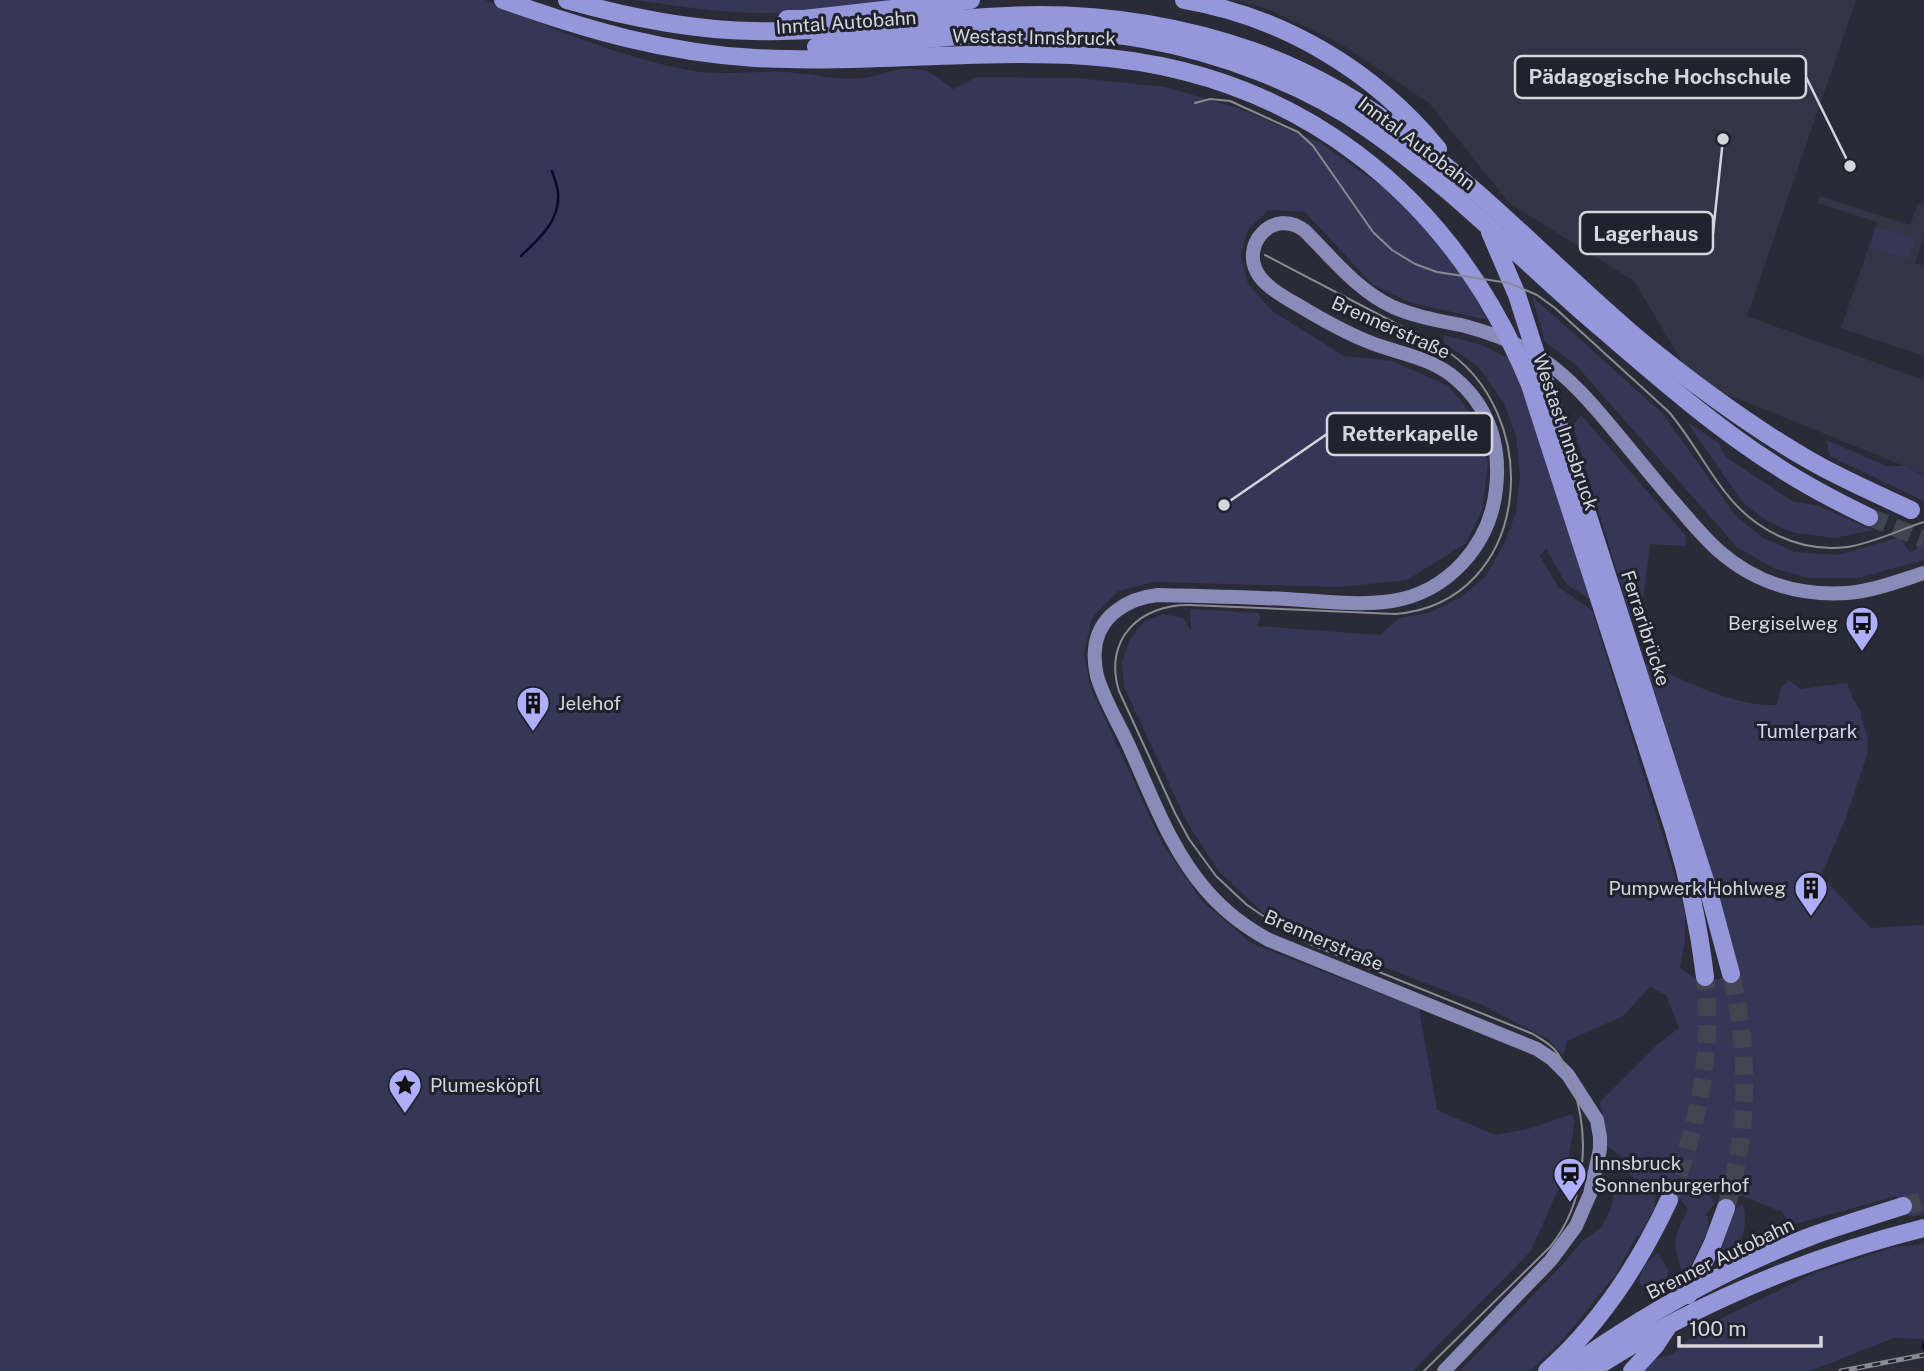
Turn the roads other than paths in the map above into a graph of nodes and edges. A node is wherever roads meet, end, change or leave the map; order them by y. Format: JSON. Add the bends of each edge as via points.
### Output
{"nodes":[{"id":1,"x":503,"y":0,"type":"edge"},
{"id":2,"x":518,"y":0,"type":"edge"},
{"id":3,"x":567,"y":0,"type":"edge"},
{"id":4,"x":603,"y":0,"type":"edge"},
{"id":5,"x":971,"y":0,"type":"edge"},
{"id":6,"x":1184,"y":0,"type":"edge"},
{"id":7,"x":864,"y":20,"type":"junction"},
{"id":8,"x":1294,"y":76,"type":"junction"},
{"id":9,"x":1911,"y":510,"type":"dead end"},
{"id":10,"x":1869,"y":517,"type":"tunnel mouth"},
{"id":11,"x":1598,"y":568,"type":"junction"},
{"id":12,"x":1924,"y":573,"type":"edge"},
{"id":13,"x":1642,"y":705,"type":"junction"},
{"id":14,"x":1731,"y":974,"type":"tunnel mouth"},
{"id":15,"x":1705,"y":978,"type":"tunnel mouth"},
{"id":16,"x":1669,"y":1200,"type":"tunnel mouth"},
{"id":17,"x":1903,"y":1206,"type":"tunnel mouth"},
{"id":18,"x":1726,"y":1208,"type":"tunnel mouth"},
{"id":19,"x":1924,"y":1227,"type":"edge"},
{"id":20,"x":1444,"y":1371,"type":"edge"},
{"id":21,"x":1547,"y":1371,"type":"edge"},
{"id":22,"x":1565,"y":1371,"type":"edge"},
{"id":23,"x":1590,"y":1371,"type":"edge"},
{"id":24,"x":1632,"y":1371,"type":"edge"}],
"edges":[{"from":1,"to":11,"type":"highway","name":"Westast Innsbruck","via":[[617,37],[720,55],[1102,57],[1201,76],[1294,114],[1391,181],[1459,256],[1519,359]]},
{"from":2,"to":8,"type":"highway","name":"Inntal Autobahn","via":[[614,31],[707,46],[836,46],[1038,32],[1102,34],[1179,47]]},
{"from":3,"to":7,"type":"highway","name":"Inntal Autobahn","via":[[638,17],[729,30],[796,31]]},
{"from":4,"to":7,"type":"highway","name":"Westast Innsbruck","via":[[752,20]]},
{"from":5,"to":7,"type":"highway","name":"Westast Innsbruck"},
{"from":6,"to":11,"type":"highway","name":"Westast Innsbruck","via":[[1241,13],[1292,34],[1347,65],[1394,102],[1438,148],[1470,193],[1517,295]]},
{"from":7,"to":8,"type":"highway","name":"Inntal Autobahn","via":[[1038,15],[1143,22],[1255,52]]},
{"from":8,"to":9,"type":"highway","name":"Inntal Autobahn","via":[[1341,92],[1408,135],[1699,388],[1810,461]]},
{"from":8,"to":10,"type":"highway","name":"Inntal Autobahn","via":[[1428,174],[1584,313],[1730,434],[1789,474]]},
{"from":11,"to":13,"type":"highway","name":"Ferraribrücke"},
{"from":12,"to":20,"type":"main road","name":"Brennerstraße","via":[[1849,593],[1804,592],[1762,580],[1718,551],[1556,369],[1502,338],[1409,313],[1378,299],[1297,226],[1277,225],[1262,233],[1254,264],[1269,286],[1354,335],[1432,362],[1473,396],[1486,416],[1497,449],[1498,474],[1489,519],[1469,556],[1450,575],[1401,599],[1363,602],[1158,595],[1136,599],[1103,625],[1095,644],[1096,672],[1178,849],[1227,912],[1269,940],[1537,1049],[1568,1075],[1590,1110],[1593,1180],[1581,1217],[1551,1260]]},
{"from":13,"to":14,"type":"highway","via":[[1710,896]]},
{"from":13,"to":15,"type":"highway","via":[[1698,923]]},
{"from":16,"to":21,"type":"highway","via":[[1632,1270],[1583,1334]]},
{"from":17,"to":22,"type":"highway","name":"Brenner Autobahn","via":[[1817,1234],[1711,1281]]},
{"from":18,"to":24,"type":"highway","via":[[1678,1312]]},
{"from":19,"to":23,"type":"highway","name":"Brenner Autobahn","via":[[1781,1272],[1685,1315]]}]}
